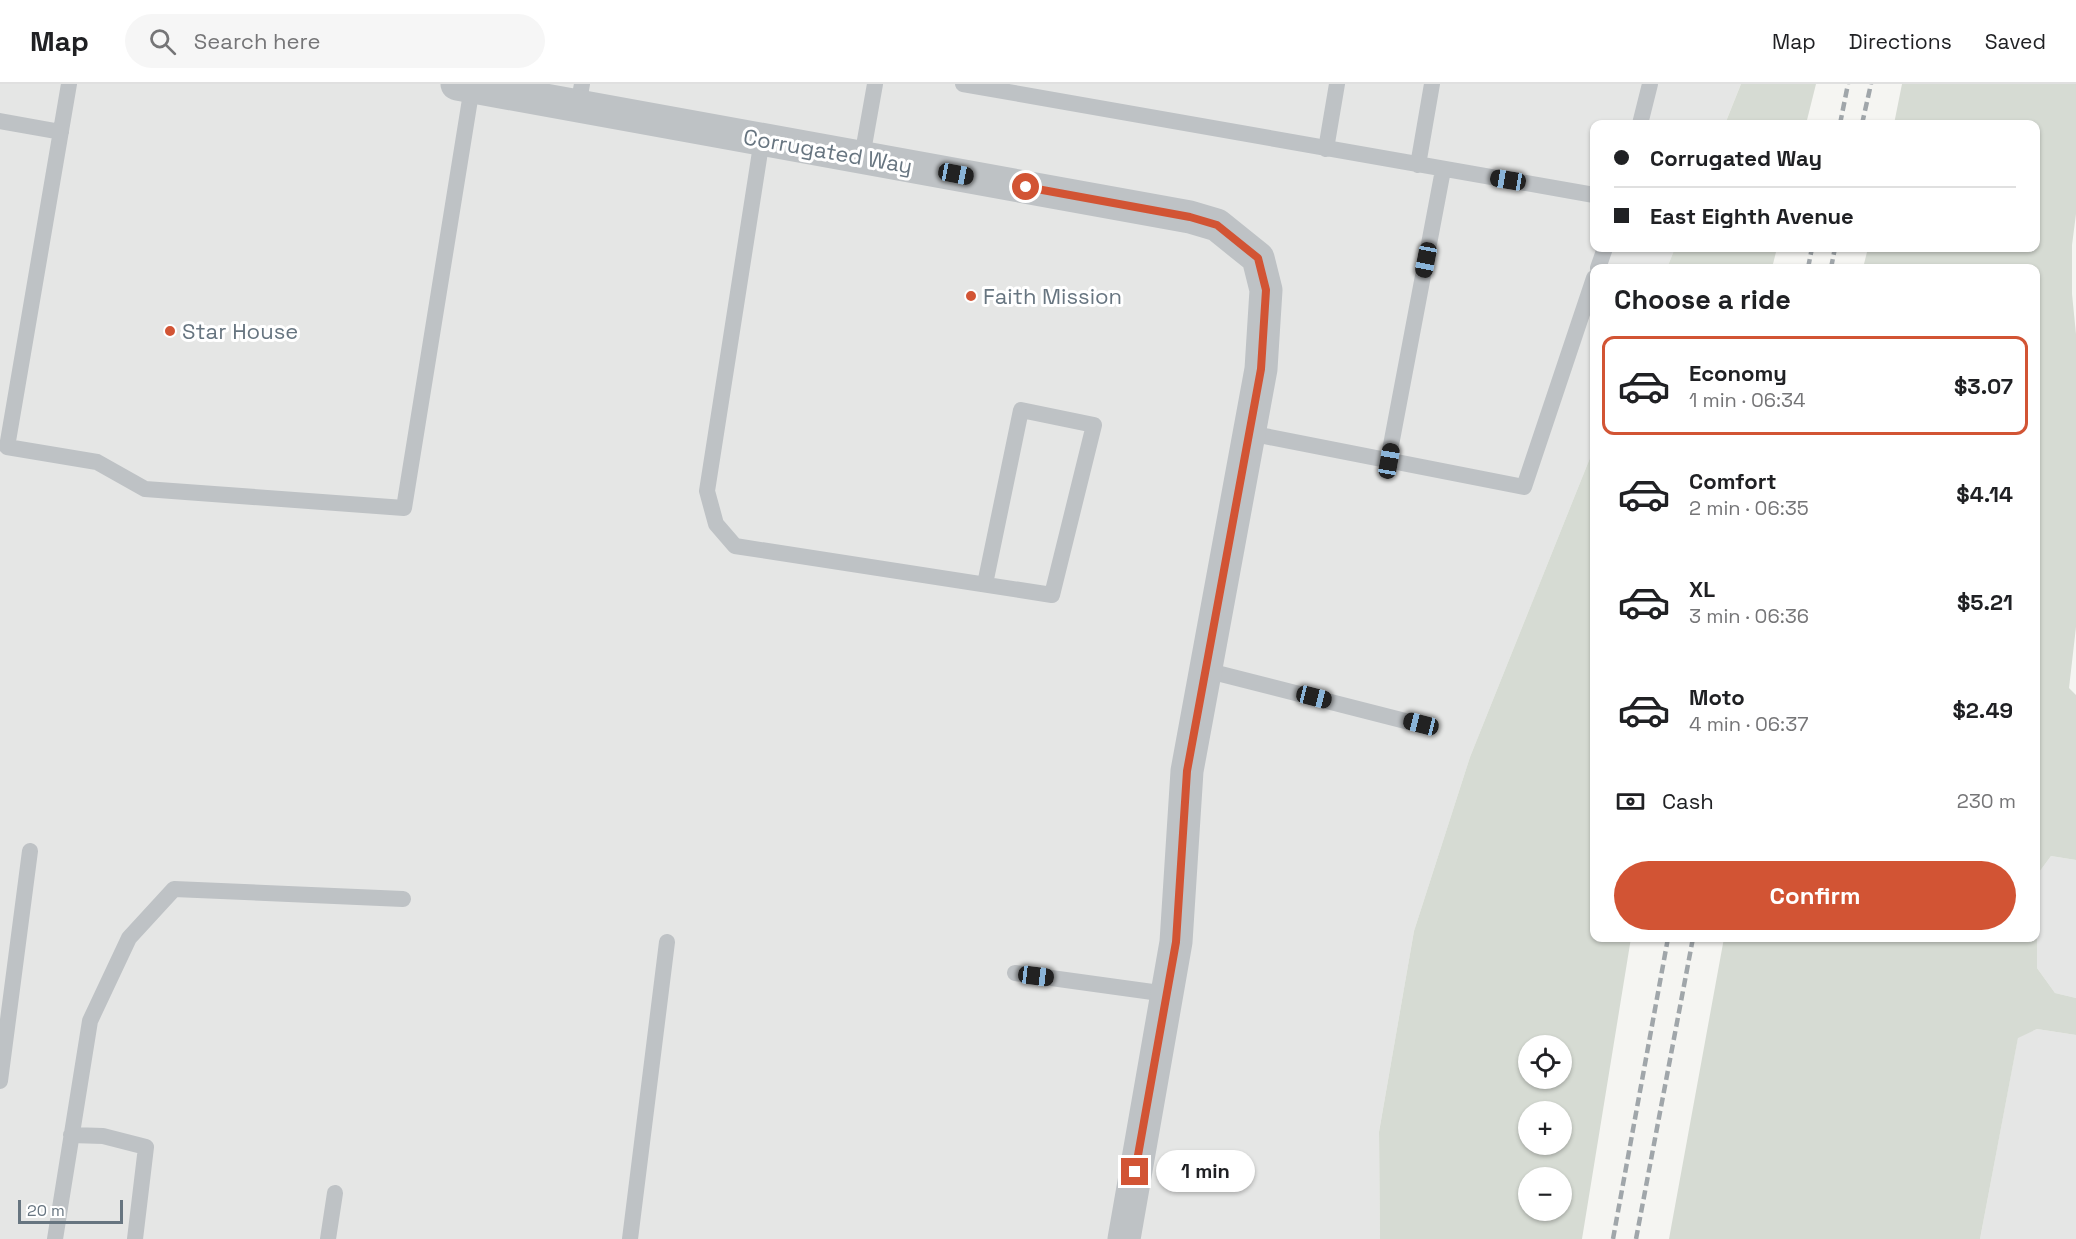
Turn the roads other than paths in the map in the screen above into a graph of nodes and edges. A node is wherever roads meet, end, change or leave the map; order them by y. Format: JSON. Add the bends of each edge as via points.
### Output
{"nodes":[{"id":1,"x":69,"y":84,"type":"edge"},
{"id":2,"x":875,"y":84,"type":"edge"},
{"id":3,"x":963,"y":84,"type":"edge"},
{"id":4,"x":1337,"y":84,"type":"edge"},
{"id":5,"x":1432,"y":84,"type":"edge"},
{"id":6,"x":1650,"y":84,"type":"edge"},
{"id":7,"x":464,"y":85,"type":"edge"},
{"id":8,"x":580,"y":95,"type":"edge"},
{"id":9,"x":1641,"y":120,"type":"edge"},
{"id":10,"x":0,"y":121,"type":"edge"},
{"id":11,"x":61,"y":132,"type":"junction"},
{"id":12,"x":762,"y":139,"type":"junction"},
{"id":13,"x":1326,"y":149,"type":"junction"},
{"id":14,"x":862,"y":157,"type":"junction"},
{"id":15,"x":1418,"y":165,"type":"junction"},
{"id":16,"x":1443,"y":170,"type":"junction"},
{"id":17,"x":1590,"y":194,"type":"edge"},
{"id":18,"x":1590,"y":290,"type":"edge"},
{"id":19,"x":1249,"y":434,"type":"junction"},
{"id":20,"x":1389,"y":461,"type":"junction"},
{"id":21,"x":985,"y":584,"type":"junction"},
{"id":22,"x":1205,"y":670,"type":"junction"},
{"id":23,"x":1421,"y":724,"type":"dead end"},
{"id":24,"x":30,"y":851,"type":"dead end"},
{"id":25,"x":403,"y":899,"type":"dead end"},
{"id":26,"x":666,"y":942,"type":"dead end"},
{"id":27,"x":1015,"y":973,"type":"dead end"},
{"id":28,"x":1167,"y":994,"type":"junction"},
{"id":29,"x":0,"y":1082,"type":"edge"},
{"id":30,"x":71,"y":1135,"type":"junction"},
{"id":31,"x":335,"y":1193,"type":"dead end"},
{"id":32,"x":55,"y":1239,"type":"edge"},
{"id":33,"x":135,"y":1239,"type":"edge"},
{"id":34,"x":328,"y":1239,"type":"edge"},
{"id":35,"x":630,"y":1239,"type":"edge"},
{"id":36,"x":1124,"y":1239,"type":"edge"}],
"edges":[{"from":1,"to":11,"type":"lane"},
{"from":2,"to":14,"type":"lane"},
{"from":3,"to":13,"type":"lane"},
{"from":4,"to":13,"type":"lane"},
{"from":5,"to":15,"type":"lane"},
{"from":6,"to":9,"type":"lane"},
{"from":7,"to":8,"type":"street","name":"Corrugated Way"},
{"from":7,"to":11,"type":"lane","via":[[404,508],[145,489],[97,462],[7,447]]},
{"from":8,"to":12,"type":"street","name":"Corrugated Way"},
{"from":10,"to":11,"type":"lane"},
{"from":12,"to":14,"type":"street","name":"Corrugated Way"},
{"from":12,"to":21,"type":"lane","via":[[707,492],[716,524],[735,546]]},
{"from":13,"to":15,"type":"lane"},
{"from":14,"to":19,"type":"street","name":"Corrugated Way","via":[[1217,225],[1258,258],[1266,290],[1261,369]]},
{"from":15,"to":16,"type":"lane"},
{"from":16,"to":17,"type":"lane"},
{"from":16,"to":20,"type":"lane"},
{"from":18,"to":20,"type":"lane","via":[[1524,487]]},
{"from":19,"to":20,"type":"lane"},
{"from":19,"to":22,"type":"street"},
{"from":21,"to":21,"type":"lane","via":[[1052,595],[1094,425],[1021,410]]},
{"from":22,"to":23,"type":"lane"},
{"from":22,"to":28,"type":"street","via":[[1187,771],[1176,942]]},
{"from":24,"to":29,"type":"lane"},
{"from":25,"to":30,"type":"lane","via":[[174,889],[129,938],[90,1021]]},
{"from":26,"to":35,"type":"lane"},
{"from":27,"to":28,"type":"lane"},
{"from":28,"to":36,"type":"street"},
{"from":30,"to":32,"type":"lane"},
{"from":30,"to":33,"type":"lane","via":[[103,1137],[146,1147]]},
{"from":31,"to":34,"type":"lane"}]}
